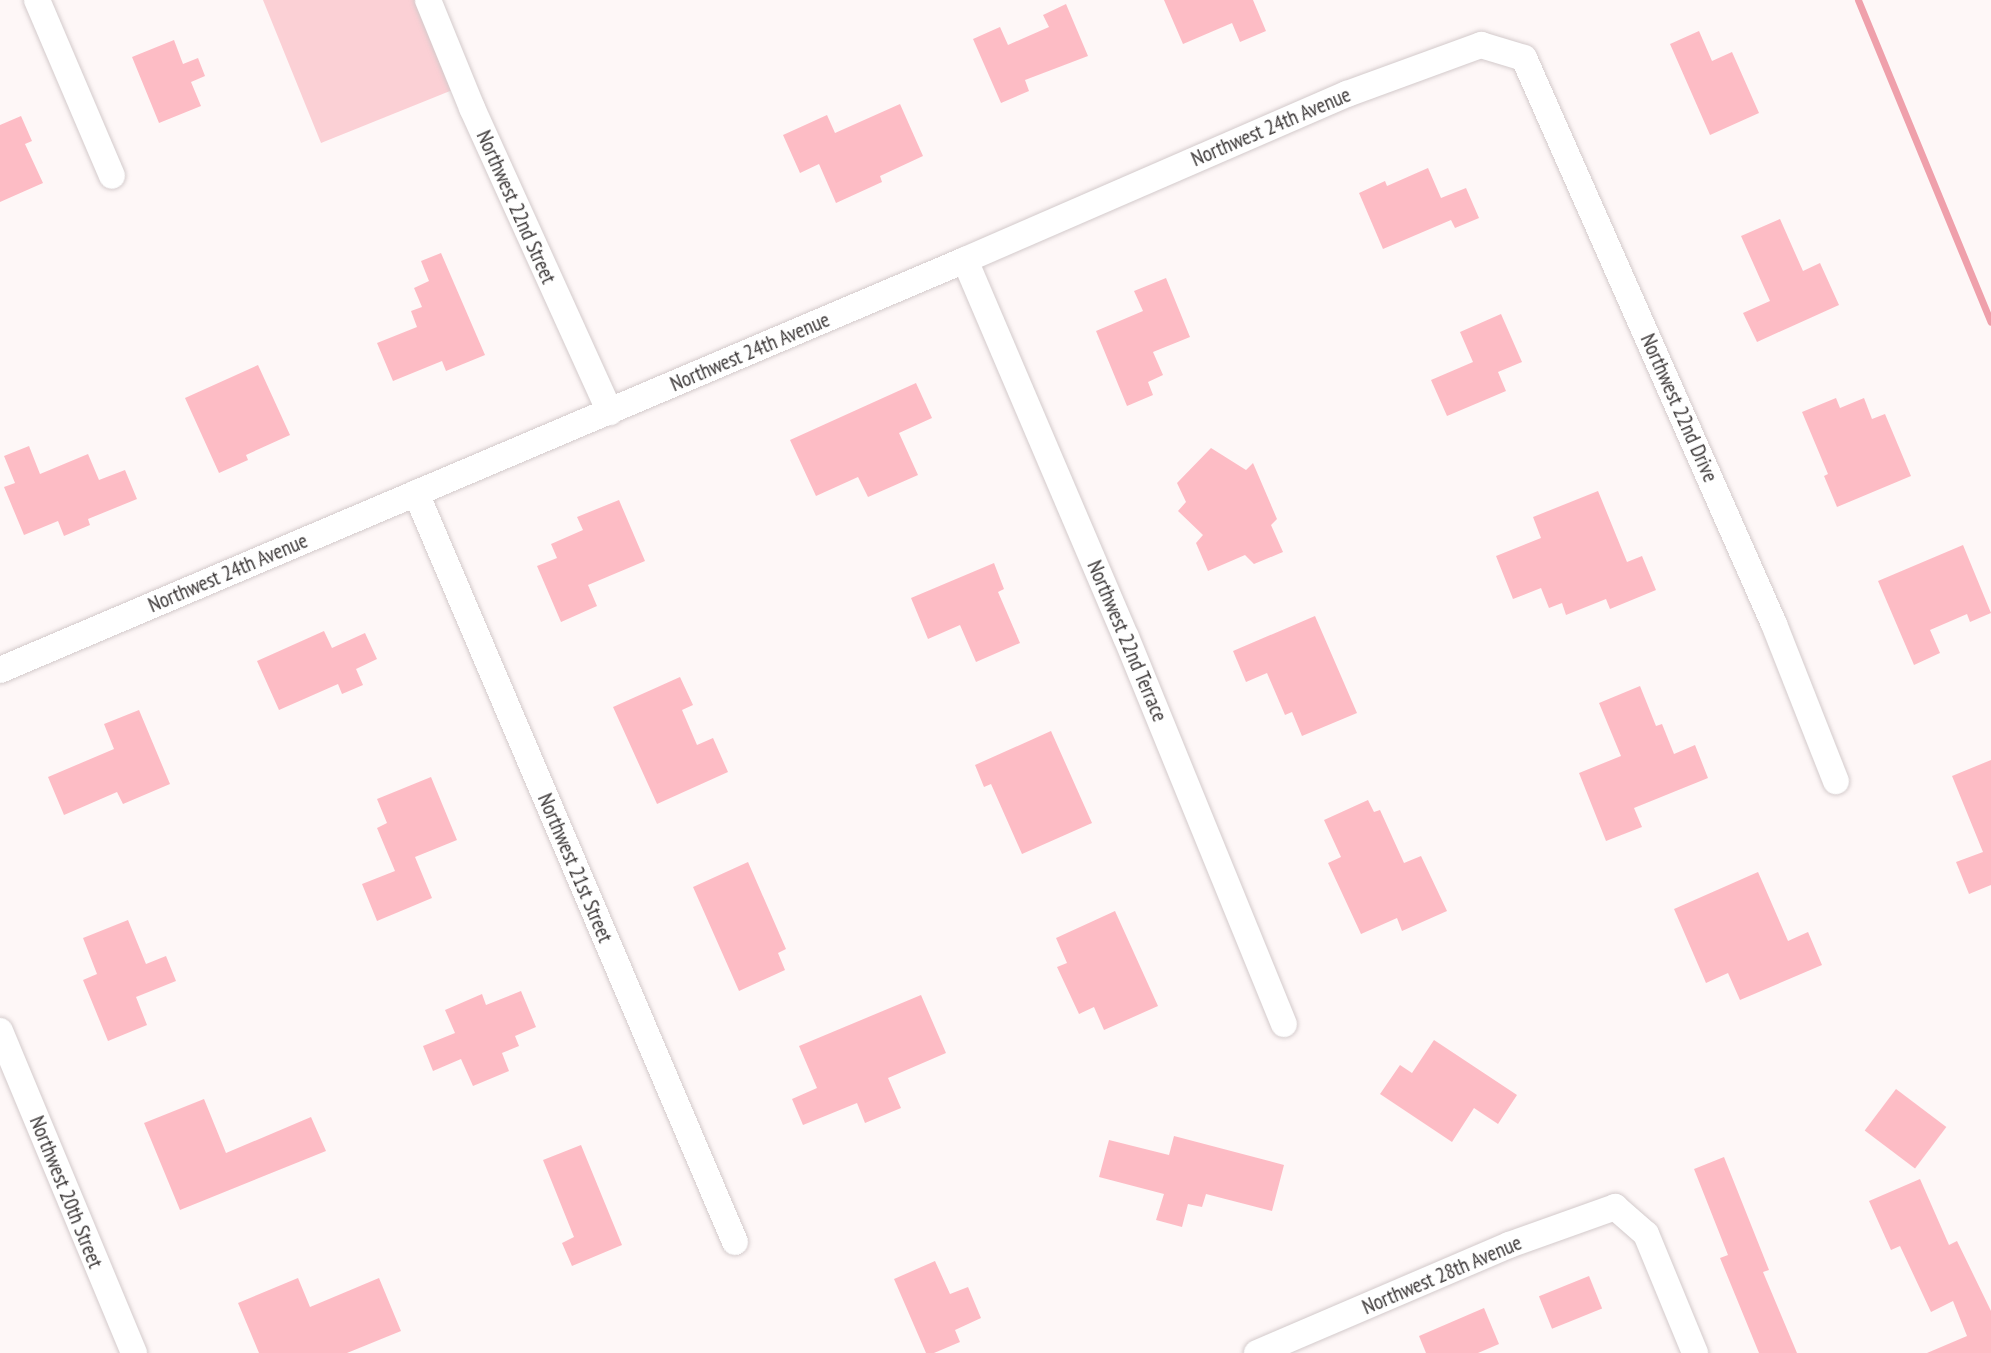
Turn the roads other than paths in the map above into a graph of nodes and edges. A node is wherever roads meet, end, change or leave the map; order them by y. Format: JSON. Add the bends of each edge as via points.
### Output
{"nodes":[{"id":1,"x":37,"y":0,"type":"edge"},
{"id":2,"x":428,"y":0,"type":"edge"},
{"id":3,"x":1502,"y":52,"type":"joint"},
{"id":4,"x":112,"y":176,"type":"dead end"},
{"id":5,"x":965,"y":260,"type":"junction"},
{"id":6,"x":610,"y":412,"type":"junction"},
{"id":7,"x":416,"y":494,"type":"junction"},
{"id":8,"x":0,"y":670,"type":"edge"},
{"id":9,"x":1836,"y":781,"type":"dead end"},
{"id":10,"x":1284,"y":1024,"type":"dead end"},
{"id":11,"x":0,"y":1031,"type":"edge"},
{"id":12,"x":735,"y":1242,"type":"dead end"},
{"id":13,"x":134,"y":1353,"type":"edge"},
{"id":14,"x":1257,"y":1353,"type":"edge"},
{"id":15,"x":1695,"y":1353,"type":"edge"}],
"edges":[{"from":1,"to":4,"type":"street"},
{"from":2,"to":6,"type":"street","name":"Northwest 22nd Street"},
{"from":3,"to":5,"type":"street","name":"Northwest 24th Avenue","via":[[1481,45],[1347,94]]},
{"from":3,"to":9,"type":"street","name":"Northwest 22nd Drive","via":[[1524,58],[1544,101],[1774,624]]},
{"from":5,"to":6,"type":"street","name":"Northwest 24th Avenue"},
{"from":5,"to":10,"type":"street","name":"Northwest 22nd Terrace"},
{"from":6,"to":7,"type":"street","name":"Northwest 24th Avenue"},
{"from":7,"to":8,"type":"street","name":"Northwest 24th Avenue"},
{"from":7,"to":12,"type":"street","name":"Northwest 21st Street"},
{"from":11,"to":13,"type":"street","name":"Northwest 20th Street"},
{"from":14,"to":15,"type":"street","name":"Northwest 28th Avenue","via":[[1509,1245],[1615,1207],[1646,1234]]}]}
